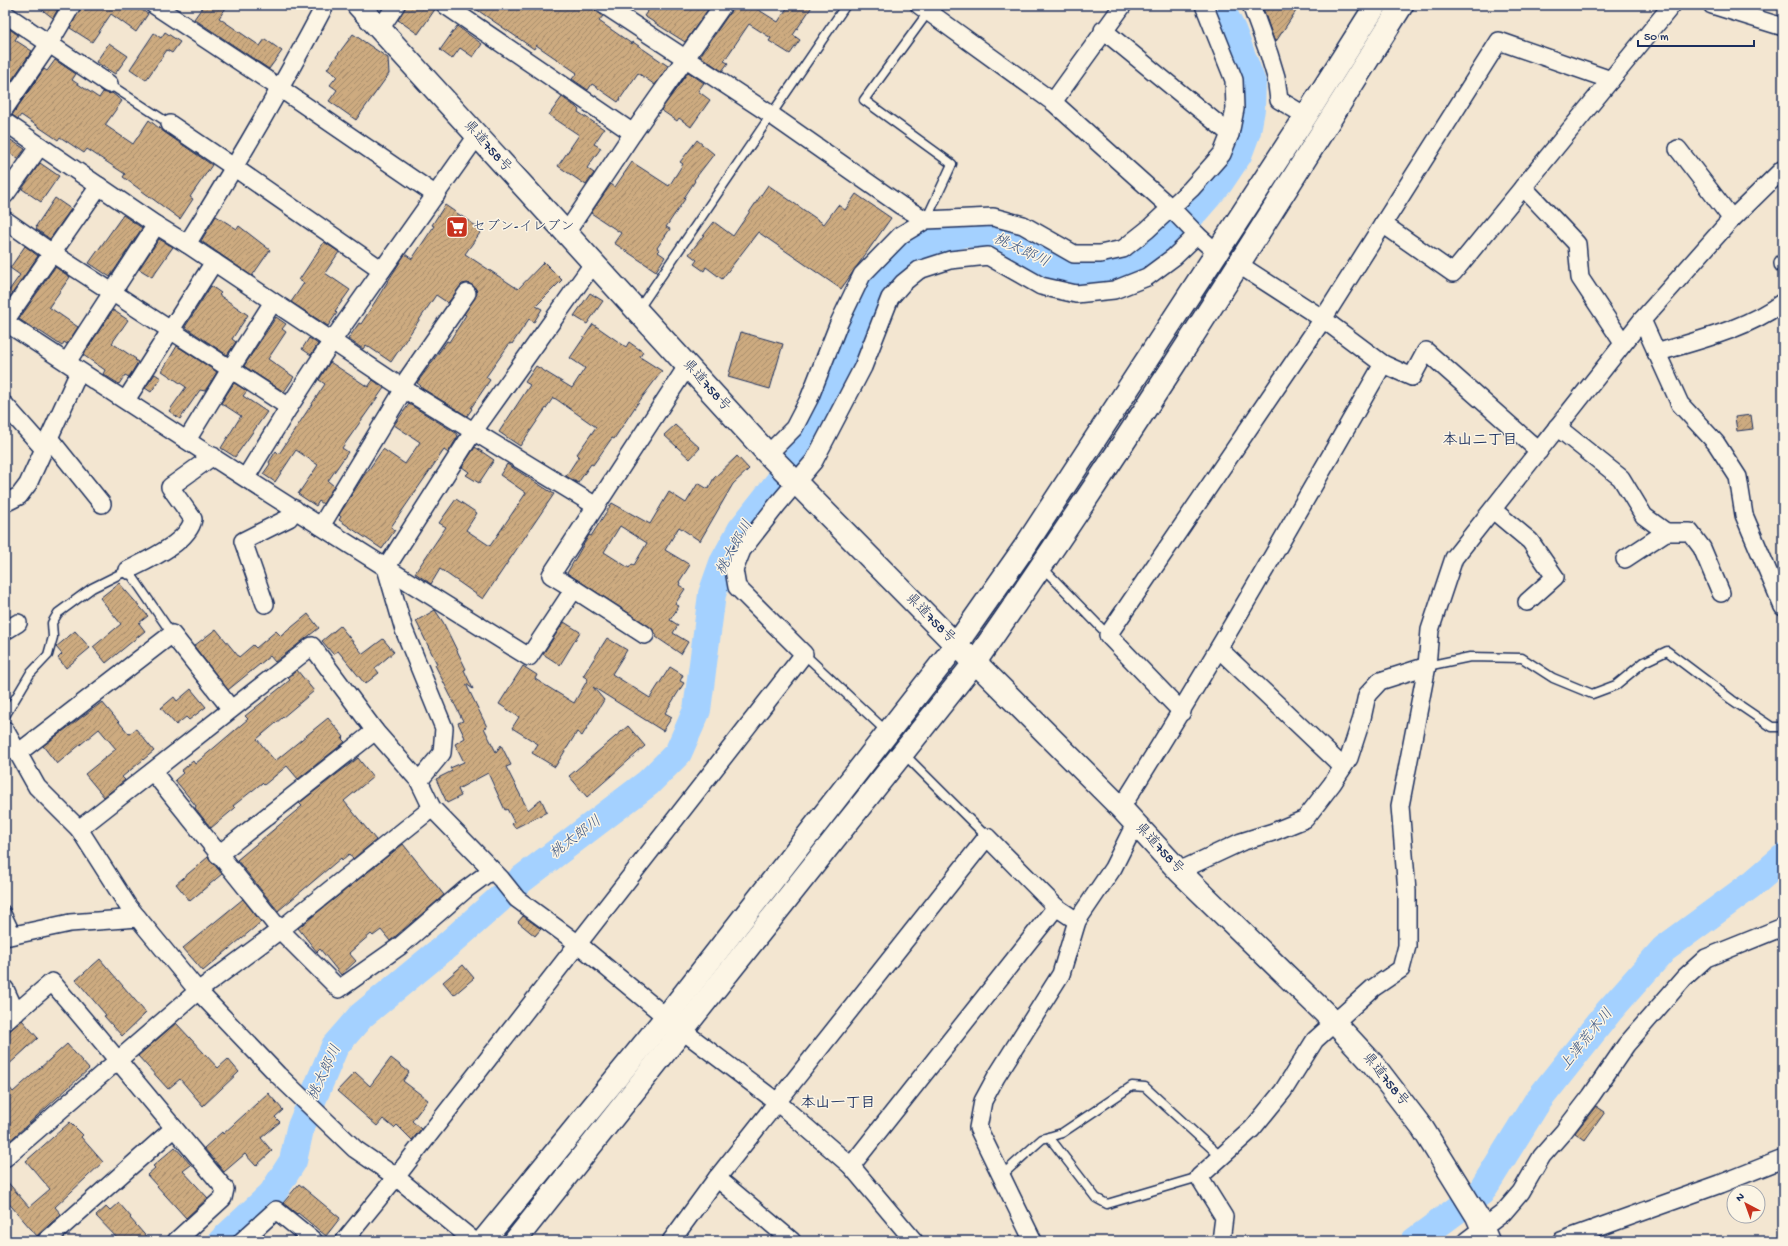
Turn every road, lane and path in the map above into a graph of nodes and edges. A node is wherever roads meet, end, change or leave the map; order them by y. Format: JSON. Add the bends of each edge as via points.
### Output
{"nodes":[{"id":1,"x":72,"y":5,"type":"edge"},
{"id":2,"x":154,"y":5,"type":"edge"},
{"id":3,"x":325,"y":5,"type":"edge"},
{"id":4,"x":358,"y":5,"type":"edge"},
{"id":5,"x":396,"y":5,"type":"edge"},
{"id":6,"x":445,"y":5,"type":"edge"},
{"id":7,"x":604,"y":5,"type":"edge"},
{"id":8,"x":723,"y":5,"type":"edge"},
{"id":9,"x":846,"y":5,"type":"edge"},
{"id":10,"x":1123,"y":5,"type":"edge"},
{"id":11,"x":1204,"y":5,"type":"edge"},
{"id":12,"x":1251,"y":5,"type":"edge"},
{"id":13,"x":1376,"y":5,"type":"edge"},
{"id":14,"x":1402,"y":5,"type":"edge"},
{"id":15,"x":1672,"y":5,"type":"edge"},
{"id":16,"x":1712,"y":5,"type":"edge"},
{"id":17,"x":926,"y":7,"type":"edge"},
{"id":18,"x":1753,"y":10,"type":"edge"},
{"id":19,"x":5,"y":14,"type":"edge"},
{"id":20,"x":1783,"y":27,"type":"edge"},
{"id":21,"x":380,"y":29,"type":"junction"},
{"id":22,"x":1103,"y":30,"type":"junction"},
{"id":23,"x":49,"y":44,"type":"junction"},
{"id":24,"x":685,"y":59,"type":"junction"},
{"id":25,"x":1611,"y":80,"type":"junction"},
{"id":26,"x":109,"y":84,"type":"joint"},
{"id":27,"x":281,"y":89,"type":"junction"},
{"id":28,"x":1053,"y":102,"type":"junction"},
{"id":29,"x":5,"y":108,"type":"edge"},
{"id":30,"x":770,"y":114,"type":"junction"},
{"id":31,"x":1306,"y":116,"type":"junction"},
{"id":32,"x":5,"y":122,"type":"edge"},
{"id":33,"x":170,"y":124,"type":"joint"},
{"id":34,"x":633,"y":133,"type":"junction"},
{"id":35,"x":1230,"y":134,"type":"junction"},
{"id":36,"x":477,"y":136,"type":"junction"},
{"id":37,"x":40,"y":146,"type":"junction"},
{"id":38,"x":1678,"y":149,"type":"dead end"},
{"id":39,"x":235,"y":168,"type":"junction"},
{"id":40,"x":1783,"y":169,"type":"edge"},
{"id":41,"x":99,"y":186,"type":"junction"},
{"id":42,"x":1523,"y":187,"type":"junction"},
{"id":43,"x":5,"y":194,"type":"edge"},
{"id":44,"x":436,"y":195,"type":"junction"},
{"id":45,"x":1171,"y":208,"type":"junction"},
{"id":46,"x":1732,"y":219,"type":"junction"},
{"id":47,"x":5,"y":220,"type":"edge"},
{"id":48,"x":926,"y":220,"type":"junction"},
{"id":49,"x":1383,"y":224,"type":"junction"},
{"id":50,"x":156,"y":225,"type":"junction"},
{"id":51,"x":566,"y":233,"type":"junction"},
{"id":52,"x":1196,"y":234,"type":"junction"},
{"id":53,"x":187,"y":244,"type":"junction"},
{"id":54,"x":52,"y":253,"type":"junction"},
{"id":55,"x":1217,"y":253,"type":"junction"},
{"id":56,"x":214,"y":262,"type":"junction"},
{"id":57,"x":593,"y":264,"type":"junction"},
{"id":58,"x":1238,"y":264,"type":"junction"},
{"id":59,"x":382,"y":270,"type":"junction"},
{"id":60,"x":113,"y":292,"type":"junction"},
{"id":61,"x":467,"y":293,"type":"dead end"},
{"id":62,"x":273,"y":302,"type":"junction"},
{"id":63,"x":1783,"y":302,"type":"edge"},
{"id":64,"x":637,"y":312,"type":"junction"},
{"id":65,"x":1323,"y":319,"type":"junction"},
{"id":66,"x":1642,"y":320,"type":"junction"},
{"id":67,"x":5,"y":322,"type":"edge"},
{"id":68,"x":171,"y":330,"type":"junction"},
{"id":69,"x":332,"y":341,"type":"junction"},
{"id":70,"x":1623,"y":343,"type":"junction"},
{"id":71,"x":1656,"y":353,"type":"junction"},
{"id":72,"x":1383,"y":364,"type":"junction"},
{"id":73,"x":688,"y":365,"type":"junction"},
{"id":74,"x":73,"y":367,"type":"junction"},
{"id":75,"x":230,"y":368,"type":"junction"},
{"id":76,"x":403,"y":388,"type":"junction"},
{"id":77,"x":126,"y":400,"type":"junction"},
{"id":78,"x":5,"y":405,"type":"edge"},
{"id":79,"x":289,"y":407,"type":"junction"},
{"id":80,"x":1557,"y":427,"type":"junction"},
{"id":81,"x":473,"y":432,"type":"junction"},
{"id":82,"x":187,"y":440,"type":"junction"},
{"id":83,"x":46,"y":443,"type":"junction"},
{"id":84,"x":1539,"y":451,"type":"junction"},
{"id":85,"x":768,"y":454,"type":"junction"},
{"id":86,"x":212,"y":456,"type":"junction"},
{"id":87,"x":246,"y":477,"type":"junction"},
{"id":88,"x":797,"y":483,"type":"junction"},
{"id":89,"x":5,"y":503,"type":"edge"},
{"id":90,"x":102,"y":504,"type":"dead end"},
{"id":91,"x":596,"y":506,"type":"junction"},
{"id":92,"x":295,"y":509,"type":"junction"},
{"id":93,"x":1493,"y":510,"type":"junction"},
{"id":94,"x":321,"y":526,"type":"junction"},
{"id":95,"x":1666,"y":532,"type":"junction"},
{"id":96,"x":1625,"y":559,"type":"dead end"},
{"id":97,"x":1042,"y":566,"type":"junction"},
{"id":98,"x":386,"y":568,"type":"junction"},
{"id":99,"x":128,"y":570,"type":"junction"},
{"id":100,"x":574,"y":589,"type":"junction"},
{"id":101,"x":1721,"y":593,"type":"dead end"},
{"id":102,"x":1527,"y":602,"type":"dead end"},
{"id":103,"x":265,"y":604,"type":"dead end"},
{"id":104,"x":1783,"y":607,"type":"edge"},
{"id":105,"x":172,"y":634,"type":"junction"},
{"id":106,"x":645,"y":635,"type":"dead end"},
{"id":107,"x":1108,"y":635,"type":"junction"},
{"id":108,"x":956,"y":645,"type":"junction"},
{"id":109,"x":1219,"y":649,"type":"junction"},
{"id":110,"x":804,"y":654,"type":"junction"},
{"id":111,"x":975,"y":662,"type":"junction"},
{"id":112,"x":1427,"y":666,"type":"junction"},
{"id":113,"x":231,"y":709,"type":"junction"},
{"id":114,"x":1182,"y":712,"type":"junction"},
{"id":115,"x":5,"y":716,"type":"edge"},
{"id":116,"x":1783,"y":727,"type":"edge"},
{"id":117,"x":5,"y":730,"type":"edge"},
{"id":118,"x":375,"y":731,"type":"junction"},
{"id":119,"x":888,"y":733,"type":"junction"},
{"id":120,"x":18,"y":753,"type":"junction"},
{"id":121,"x":904,"y":753,"type":"junction"},
{"id":122,"x":1343,"y":768,"type":"junction"},
{"id":123,"x":153,"y":772,"type":"junction"},
{"id":124,"x":419,"y":781,"type":"junction"},
{"id":125,"x":432,"y":808,"type":"junction"},
{"id":126,"x":1122,"y":808,"type":"junction"},
{"id":127,"x":1136,"y":824,"type":"junction"},
{"id":128,"x":79,"y":829,"type":"junction"},
{"id":129,"x":987,"y":837,"type":"junction"},
{"id":130,"x":218,"y":855,"type":"junction"},
{"id":131,"x":492,"y":870,"type":"junction"},
{"id":132,"x":1179,"y":871,"type":"junction"},
{"id":133,"x":1056,"y":907,"type":"junction"},
{"id":134,"x":5,"y":910,"type":"edge"},
{"id":135,"x":138,"y":918,"type":"junction"},
{"id":136,"x":1077,"y":921,"type":"junction"},
{"id":137,"x":1783,"y":927,"type":"edge"},
{"id":138,"x":280,"y":930,"type":"junction"},
{"id":139,"x":11,"y":936,"type":"edge"},
{"id":140,"x":577,"y":943,"type":"junction"},
{"id":141,"x":5,"y":989,"type":"edge"},
{"id":142,"x":198,"y":991,"type":"junction"},
{"id":143,"x":666,"y":1017,"type":"junction"},
{"id":144,"x":10,"y":1018,"type":"edge"},
{"id":145,"x":1334,"y":1022,"type":"junction"},
{"id":146,"x":683,"y":1031,"type":"junction"},
{"id":147,"x":119,"y":1060,"type":"junction"},
{"id":148,"x":777,"y":1102,"type":"junction"},
{"id":149,"x":174,"y":1128,"type":"junction"},
{"id":150,"x":1049,"y":1137,"type":"junction"},
{"id":151,"x":1221,"y":1157,"type":"junction"},
{"id":152,"x":5,"y":1158,"type":"edge"},
{"id":153,"x":1783,"y":1159,"type":"edge"},
{"id":154,"x":851,"y":1166,"type":"junction"},
{"id":155,"x":1001,"y":1176,"type":"junction"},
{"id":156,"x":396,"y":1177,"type":"junction"},
{"id":157,"x":1200,"y":1177,"type":"junction"},
{"id":158,"x":717,"y":1178,"type":"junction"},
{"id":159,"x":1479,"y":1232,"type":"edge"},
{"id":160,"x":46,"y":1241,"type":"edge"},
{"id":161,"x":176,"y":1241,"type":"edge"},
{"id":162,"x":242,"y":1241,"type":"edge"},
{"id":163,"x":314,"y":1241,"type":"edge"},
{"id":164,"x":344,"y":1241,"type":"edge"},
{"id":165,"x":474,"y":1241,"type":"edge"},
{"id":166,"x":483,"y":1241,"type":"edge"},
{"id":167,"x":515,"y":1241,"type":"edge"},
{"id":168,"x":671,"y":1241,"type":"edge"},
{"id":169,"x":792,"y":1241,"type":"edge"},
{"id":170,"x":914,"y":1241,"type":"edge"},
{"id":171,"x":1033,"y":1241,"type":"edge"},
{"id":172,"x":1221,"y":1241,"type":"edge"},
{"id":173,"x":1561,"y":1241,"type":"edge"}],
"edges":[{"from":1,"to":23,"type":"street"},
{"from":2,"to":27,"type":"street"},
{"from":3,"to":27,"type":"street"},
{"from":4,"to":21,"type":"street","name":"県道758号"},
{"from":5,"to":21,"type":"street"},
{"from":6,"to":34,"type":"street"},
{"from":7,"to":24,"type":"street"},
{"from":8,"to":24,"type":"street"},
{"from":9,"to":30,"type":"lane"},
{"from":10,"to":22,"type":"street"},
{"from":11,"to":35,"type":"street","via":[[1234,80],[1235,108]]},
{"from":12,"to":31,"type":"street","via":[[1269,54],[1279,100]]},
{"from":13,"to":31,"type":"street"},
{"from":14,"to":58,"type":"street"},
{"from":15,"to":25,"type":"street"},
{"from":16,"to":18,"type":"street"},
{"from":17,"to":28,"type":"street"},
{"from":17,"to":48,"type":"lane","via":[[864,100],[952,164]]},
{"from":18,"to":20,"type":"street"},
{"from":19,"to":23,"type":"street"},
{"from":21,"to":36,"type":"street","name":"県道758号"},
{"from":22,"to":28,"type":"street"},
{"from":22,"to":35,"type":"street"},
{"from":23,"to":26,"type":"street"},
{"from":23,"to":29,"type":"street"},
{"from":24,"to":30,"type":"street"},
{"from":24,"to":34,"type":"street"},
{"from":25,"to":42,"type":"street"},
{"from":25,"to":49,"type":"street","via":[[1499,41]]},
{"from":26,"to":33,"type":"lane"},
{"from":27,"to":39,"type":"street"},
{"from":27,"to":44,"type":"street"},
{"from":28,"to":45,"type":"street"},
{"from":30,"to":48,"type":"street","via":[[900,205]]},
{"from":30,"to":64,"type":"lane"},
{"from":31,"to":55,"type":"street"},
{"from":32,"to":37,"type":"street"},
{"from":33,"to":39,"type":"street"},
{"from":34,"to":51,"type":"street"},
{"from":35,"to":45,"type":"street","via":[[1222,154],[1204,176]]},
{"from":36,"to":44,"type":"street"},
{"from":36,"to":51,"type":"street","name":"県道758号"},
{"from":37,"to":41,"type":"street"},
{"from":37,"to":43,"type":"street"},
{"from":38,"to":46,"type":"street"},
{"from":39,"to":53,"type":"street"},
{"from":39,"to":59,"type":"street"},
{"from":40,"to":46,"type":"street"},
{"from":41,"to":50,"type":"street"},
{"from":41,"to":54,"type":"street"},
{"from":42,"to":49,"type":"street","via":[[1453,273]]},
{"from":42,"to":70,"type":"street","via":[[1577,244],[1580,278]]},
{"from":44,"to":59,"type":"street"},
{"from":45,"to":48,"type":"street","via":[[1123,249],[1100,254],[1074,254],[1023,225],[993,217]]},
{"from":45,"to":52,"type":"street"},
{"from":46,"to":66,"type":"street"},
{"from":47,"to":54,"type":"street"},
{"from":48,"to":85,"type":"street","via":[[901,235],[862,275],[794,428]]},
{"from":49,"to":65,"type":"street"},
{"from":50,"to":53,"type":"street"},
{"from":50,"to":60,"type":"street"},
{"from":51,"to":57,"type":"street","name":"県道758号"},
{"from":52,"to":55,"type":"street"},
{"from":52,"to":88,"type":"street","via":[[1174,257],[1147,277],[1114,290],[1076,294],[1041,286],[988,256],[950,260],[919,270],[890,298],[859,374],[814,461]]},
{"from":53,"to":56,"type":"street"},
{"from":54,"to":60,"type":"street"},
{"from":54,"to":67,"type":"street"},
{"from":55,"to":108,"type":"street","via":[[1024,548]]},
{"from":56,"to":62,"type":"street"},
{"from":56,"to":68,"type":"street"},
{"from":57,"to":64,"type":"street","name":"県道758号"},
{"from":57,"to":81,"type":"street"},
{"from":58,"to":65,"type":"street"},
{"from":58,"to":97,"type":"street"},
{"from":59,"to":69,"type":"street"},
{"from":60,"to":68,"type":"street"},
{"from":60,"to":74,"type":"street"},
{"from":61,"to":76,"type":"street"},
{"from":62,"to":69,"type":"street"},
{"from":62,"to":75,"type":"street"},
{"from":63,"to":71,"type":"street","via":[[1742,325]]},
{"from":64,"to":73,"type":"street","name":"県道758号"},
{"from":65,"to":72,"type":"street"},
{"from":65,"to":107,"type":"street"},
{"from":66,"to":70,"type":"street"},
{"from":66,"to":71,"type":"street"},
{"from":67,"to":74,"type":"street"},
{"from":68,"to":75,"type":"street"},
{"from":68,"to":77,"type":"street"},
{"from":69,"to":76,"type":"street"},
{"from":69,"to":79,"type":"street"},
{"from":70,"to":80,"type":"street"},
{"from":71,"to":104,"type":"street","via":[[1680,404],[1716,443],[1738,477],[1744,515]]},
{"from":72,"to":84,"type":"street","via":[[1412,377],[1426,351]]},
{"from":72,"to":109,"type":"street"},
{"from":73,"to":85,"type":"street","name":"県道758号"},
{"from":73,"to":91,"type":"street"},
{"from":74,"to":77,"type":"street"},
{"from":74,"to":83,"type":"street"},
{"from":75,"to":79,"type":"street"},
{"from":75,"to":82,"type":"street"},
{"from":76,"to":81,"type":"street"},
{"from":76,"to":94,"type":"street"},
{"from":77,"to":82,"type":"street"},
{"from":78,"to":83,"type":"street"},
{"from":79,"to":87,"type":"street"},
{"from":80,"to":84,"type":"street"},
{"from":80,"to":95,"type":"street","via":[[1621,478],[1644,516]]},
{"from":81,"to":91,"type":"street"},
{"from":81,"to":98,"type":"street"},
{"from":82,"to":86,"type":"street"},
{"from":83,"to":89,"type":"street","via":[[28,484],[19,496]]},
{"from":83,"to":90,"type":"street"},
{"from":84,"to":93,"type":"street"},
{"from":85,"to":88,"type":"street","name":"県道758号"},
{"from":86,"to":87,"type":"street"},
{"from":86,"to":99,"type":"street","via":[[170,487],[193,519],[192,527],[184,536],[155,556]]},
{"from":87,"to":92,"type":"street"},
{"from":88,"to":108,"type":"street","name":"県道758号"},
{"from":88,"to":110,"type":"street","via":[[742,550],[734,570],[737,587]]},
{"from":91,"to":100,"type":"street","via":[[551,575]]},
{"from":92,"to":94,"type":"street"},
{"from":92,"to":103,"type":"street","via":[[289,518],[243,541]]},
{"from":93,"to":102,"type":"street","via":[[1530,541],[1555,577]]},
{"from":93,"to":112,"type":"street","via":[[1454,558],[1430,630]]},
{"from":94,"to":98,"type":"street"},
{"from":95,"to":96,"type":"street"},
{"from":95,"to":101,"type":"street","via":[[1690,532],[1702,548]]},
{"from":97,"to":107,"type":"lane"},
{"from":97,"to":111,"type":"street"},
{"from":98,"to":100,"type":"street","via":[[529,657]]},
{"from":98,"to":124,"type":"street","via":[[404,630],[444,728],[442,753]]},
{"from":99,"to":105,"type":"lane"},
{"from":99,"to":115,"type":"lane","via":[[92,588],[58,614],[52,623],[53,638],[48,655],[30,674]]},
{"from":100,"to":106,"type":"street"},
{"from":105,"to":113,"type":"street"},
{"from":105,"to":120,"type":"street"},
{"from":107,"to":114,"type":"street"},
{"from":108,"to":111,"type":"street","name":"県道758号"},
{"from":108,"to":119,"type":"street"},
{"from":109,"to":114,"type":"street"},
{"from":109,"to":122,"type":"street"},
{"from":110,"to":119,"type":"lane"},
{"from":110,"to":140,"type":"street"},
{"from":111,"to":121,"type":"street"},
{"from":111,"to":126,"type":"street","name":"県道758号"},
{"from":112,"to":116,"type":"lane","via":[[1470,658],[1522,658],[1553,678],[1592,694],[1616,685],[1644,662],[1667,651],[1772,727]]},
{"from":112,"to":122,"type":"street","via":[[1380,681],[1366,695],[1362,718],[1349,758]]},
{"from":112,"to":145,"type":"street","via":[[1400,806],[1407,891],[1407,946],[1401,969],[1373,988]]},
{"from":113,"to":118,"type":"street","via":[[312,646]]},
{"from":113,"to":123,"type":"street"},
{"from":114,"to":126,"type":"street"},
{"from":117,"to":120,"type":"street"},
{"from":118,"to":124,"type":"street"},
{"from":118,"to":130,"type":"street"},
{"from":119,"to":143,"type":"street"},
{"from":120,"to":128,"type":"street","via":[[37,787]]},
{"from":121,"to":129,"type":"lane"},
{"from":121,"to":146,"type":"street"},
{"from":122,"to":132,"type":"street","via":[[1305,819],[1241,842]]},
{"from":123,"to":128,"type":"street"},
{"from":123,"to":130,"type":"street"},
{"from":124,"to":125,"type":"street"},
{"from":125,"to":131,"type":"street"},
{"from":125,"to":138,"type":"street"},
{"from":126,"to":127,"type":"street","name":"県道758号"},
{"from":127,"to":132,"type":"street","name":"県道758号"},
{"from":127,"to":136,"type":"street","via":[[1113,868]]},
{"from":128,"to":135,"type":"street"},
{"from":129,"to":133,"type":"street"},
{"from":129,"to":148,"type":"street"},
{"from":130,"to":138,"type":"street"},
{"from":131,"to":138,"type":"street","via":[[400,946],[339,989]]},
{"from":131,"to":140,"type":"street","via":[[517,899]]},
{"from":132,"to":145,"type":"street","name":"県道758号"},
{"from":133,"to":136,"type":"street"},
{"from":133,"to":154,"type":"street"},
{"from":134,"to":139,"type":"lane"},
{"from":135,"to":139,"type":"street","via":[[70,923]]},
{"from":135,"to":142,"type":"street"},
{"from":136,"to":155,"type":"street","via":[[1062,974],[983,1101],[978,1128]]},
{"from":137,"to":159,"type":"street","via":[[1706,958],[1684,978],[1626,1045],[1591,1096],[1542,1156],[1521,1192],[1504,1213]]},
{"from":138,"to":142,"type":"street"},
{"from":140,"to":143,"type":"street"},
{"from":140,"to":156,"type":"street"},
{"from":141,"to":144,"type":"street"},
{"from":142,"to":147,"type":"street"},
{"from":142,"to":156,"type":"street","via":[[278,1075],[355,1149]]},
{"from":143,"to":146,"type":"street"},
{"from":143,"to":166,"type":"street"},
{"from":144,"to":147,"type":"street","via":[[52,982]]},
{"from":145,"to":151,"type":"street","via":[[1314,1040],[1284,1091],[1252,1129]]},
{"from":145,"to":159,"type":"street","name":"県道758号","via":[[1373,1064],[1423,1129],[1456,1182]]},
{"from":146,"to":148,"type":"street"},
{"from":146,"to":167,"type":"street"},
{"from":147,"to":149,"type":"street"},
{"from":147,"to":152,"type":"street"},
{"from":148,"to":154,"type":"street"},
{"from":148,"to":158,"type":"street"},
{"from":149,"to":160,"type":"street"},
{"from":149,"to":161,"type":"street","via":[[225,1189],[224,1198]]},
{"from":150,"to":151,"type":"lane","via":[[1062,1133],[1132,1086],[1145,1086]]},
{"from":150,"to":155,"type":"lane","via":[[1042,1139]]},
{"from":150,"to":157,"type":"lane","via":[[1096,1198],[1106,1204]]},
{"from":151,"to":157,"type":"street"},
{"from":153,"to":173,"type":"street"},
{"from":154,"to":170,"type":"street"},
{"from":155,"to":171,"type":"street"},
{"from":156,"to":164,"type":"street"},
{"from":156,"to":165,"type":"street"},
{"from":157,"to":172,"type":"street","via":[[1224,1217]]},
{"from":158,"to":168,"type":"street"},
{"from":158,"to":169,"type":"street"},
{"from":162,"to":163,"type":"street","via":[[276,1210]]}]}
